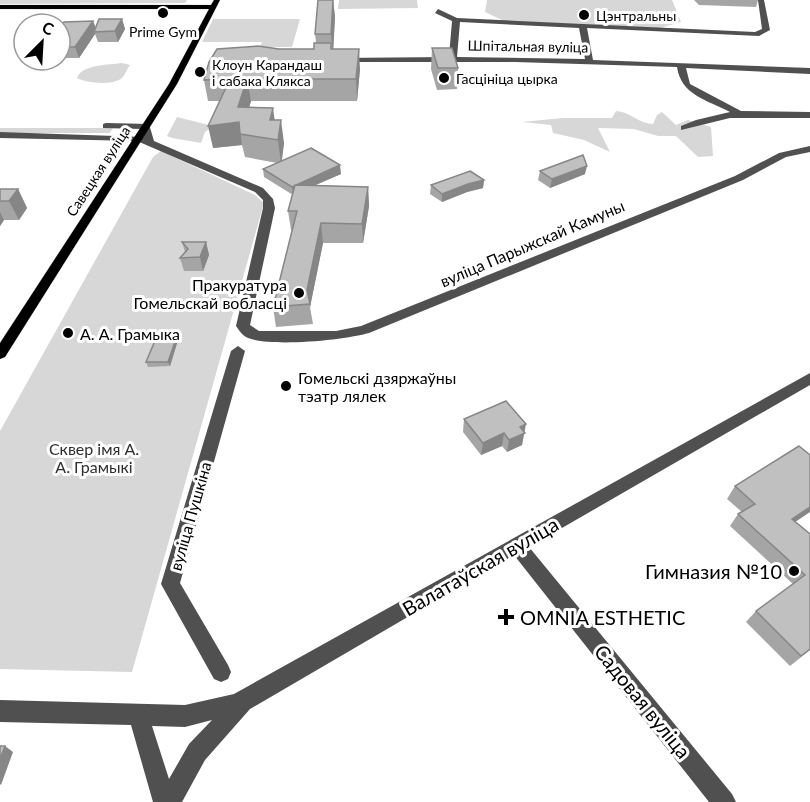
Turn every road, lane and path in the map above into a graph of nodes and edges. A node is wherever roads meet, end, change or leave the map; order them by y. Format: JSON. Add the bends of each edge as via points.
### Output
{"nodes":[{"id":1,"x":195,"y":0,"type":"edge"},
{"id":2,"x":761,"y":0,"type":"edge"},
{"id":3,"x":215,"y":3,"type":"edge"},
{"id":4,"x":0,"y":6,"type":"edge"},
{"id":5,"x":188,"y":6,"type":"junction"},
{"id":6,"x":438,"y":11,"type":"dead end"},
{"id":7,"x":455,"y":22,"type":"junction"},
{"id":8,"x":583,"y":27,"type":"junction"},
{"id":9,"x":453,"y":57,"type":"junction"},
{"id":10,"x":327,"y":60,"type":"edge"},
{"id":11,"x":589,"y":60,"type":"junction"},
{"id":12,"x":681,"y":65,"type":"junction"},
{"id":13,"x":810,"y":71,"type":"edge"},
{"id":14,"x":738,"y":113,"type":"junction"},
{"id":15,"x":810,"y":115,"type":"edge"},
{"id":16,"x":0,"y":126,"type":"edge"},
{"id":17,"x":117,"y":126,"type":"junction"},
{"id":18,"x":684,"y":128,"type":"dead end"},
{"id":19,"x":143,"y":132,"type":"junction"},
{"id":20,"x":0,"y":135,"type":"edge"},
{"id":21,"x":111,"y":136,"type":"junction"},
{"id":22,"x":810,"y":149,"type":"edge"},
{"id":23,"x":238,"y":351,"type":"dead end"},
{"id":24,"x":0,"y":354,"type":"edge"},
{"id":25,"x":810,"y":378,"type":"edge"},
{"id":26,"x":517,"y":545,"type":"junction"},
{"id":27,"x":221,"y":672,"type":"dead end"},
{"id":28,"x":249,"y":699,"type":"junction"},
{"id":29,"x":0,"y":711,"type":"edge"},
{"id":30,"x":139,"y":717,"type":"junction"},
{"id":31,"x":167,"y":802,"type":"edge"},
{"id":32,"x":724,"y":802,"type":"edge"}],
"edges":[{"from":1,"to":5,"type":"main road"},
{"from":2,"to":8,"type":"street","via":[[766,30],[756,34]]},
{"from":3,"to":5,"type":"main road"},
{"from":3,"to":19,"type":"main road","name":"Савецкая вуліца"},
{"from":4,"to":5,"type":"main road"},
{"from":6,"to":7,"type":"street"},
{"from":7,"to":8,"type":"street"},
{"from":7,"to":9,"type":"street"},
{"from":8,"to":11,"type":"street"},
{"from":9,"to":10,"type":"street","name":"Шпітальная вуліца"},
{"from":9,"to":11,"type":"street","name":"Шпітальная вуліца"},
{"from":11,"to":12,"type":"street","name":"Шпітальная вуліца"},
{"from":12,"to":13,"type":"street","name":"Шпітальная вуліца"},
{"from":12,"to":14,"type":"street","via":[[687,86]]},
{"from":14,"to":15,"type":"street"},
{"from":14,"to":18,"type":"street"},
{"from":16,"to":17,"type":"street"},
{"from":17,"to":19,"type":"street"},
{"from":17,"to":21,"type":"street"},
{"from":19,"to":21,"type":"street"},
{"from":19,"to":22,"type":"street","name":"вуліца Парыжскай Камуны","via":[[157,145],[239,180],[268,199],[243,326],[259,336],[336,336],[364,330],[740,178],[761,164]]},
{"from":19,"to":24,"type":"main road","name":"Савецкая вуліца"},
{"from":20,"to":21,"type":"street"},
{"from":23,"to":27,"type":"street","name":"вуліца Пушкіна","via":[[170,584]]},
{"from":25,"to":26,"type":"street","name":"Валатаўская вуліца"},
{"from":26,"to":28,"type":"street","name":"Валатаўская вуліца"},
{"from":26,"to":32,"type":"street","name":"Садовая вуліца"},
{"from":28,"to":30,"type":"street","name":"Валатаўская вуліца","via":[[220,710],[185,716]]},
{"from":28,"to":31,"type":"street","via":[[222,722],[197,752]]},
{"from":29,"to":30,"type":"street","name":"Валатаўская вуліца"},
{"from":30,"to":31,"type":"street"}]}
